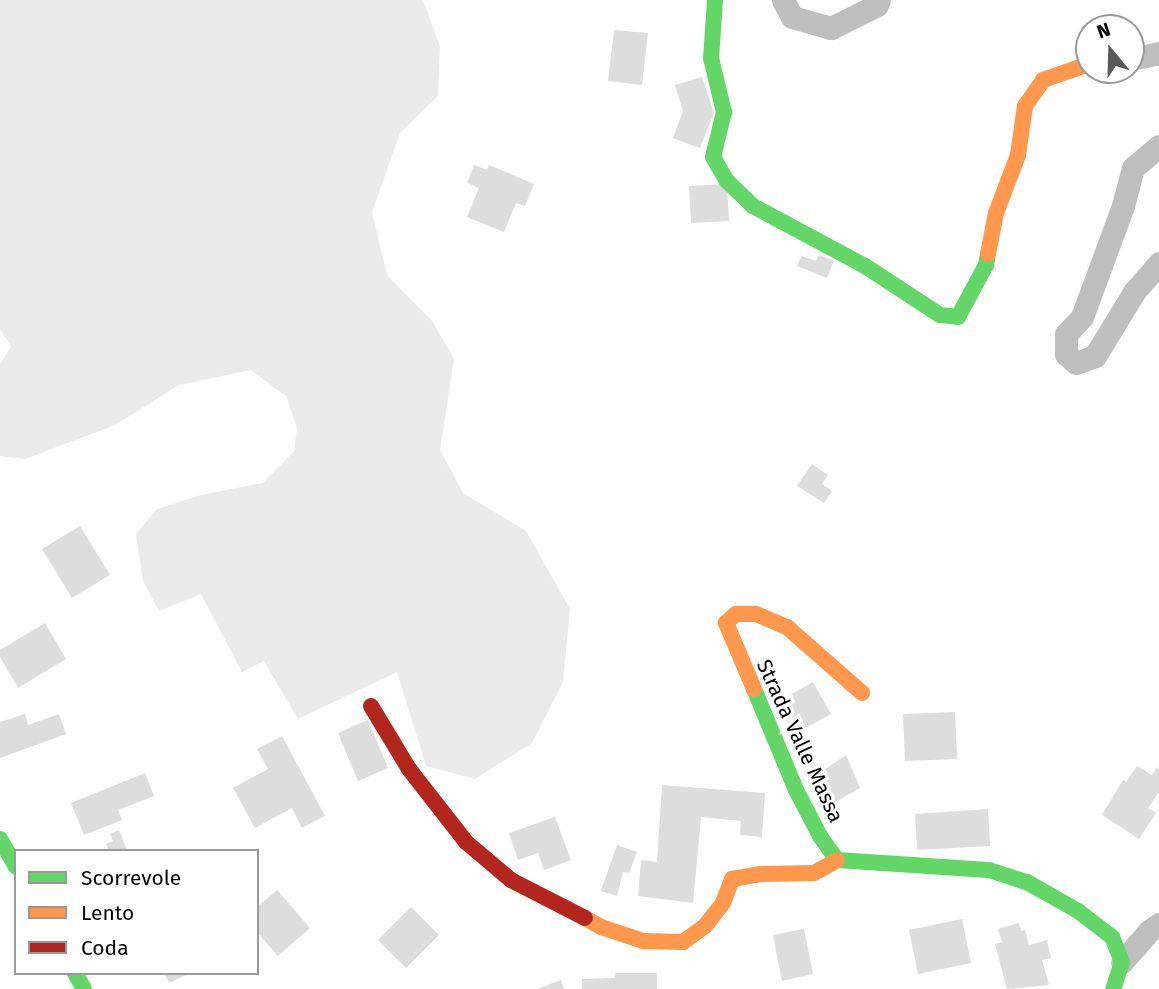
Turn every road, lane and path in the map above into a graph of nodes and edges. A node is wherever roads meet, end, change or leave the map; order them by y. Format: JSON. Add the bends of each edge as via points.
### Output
{"nodes":[{"id":1,"x":715,"y":0,"type":"edge"},
{"id":2,"x":783,"y":0,"type":"edge"},
{"id":3,"x":879,"y":0,"type":"edge"},
{"id":4,"x":1075,"y":69,"type":"edge"},
{"id":5,"x":1159,"y":146,"type":"edge"},
{"id":6,"x":1159,"y":263,"type":"edge"},
{"id":7,"x":862,"y":693,"type":"dead end"},
{"id":8,"x":371,"y":706,"type":"dead end"},
{"id":9,"x":0,"y":839,"type":"edge"},
{"id":10,"x":836,"y":860,"type":"junction"},
{"id":11,"x":14,"y":864,"type":"edge"},
{"id":12,"x":1159,"y":924,"type":"edge"},
{"id":13,"x":1122,"y":962,"type":"junction"},
{"id":14,"x":1113,"y":989,"type":"edge"}],
"edges":[{"from":1,"to":4,"type":"street","via":[[711,58],[724,112],[713,158],[727,181],[753,206],[865,266],[940,315],[958,317],[986,265],[996,213],[1018,155],[1025,106],[1044,80]]},
{"from":2,"to":3,"type":"street","via":[[792,17],[831,28]]},
{"from":5,"to":6,"type":"street","via":[[1133,168],[1082,317],[1066,334],[1066,354],[1076,363],[1095,356],[1134,292]]},
{"from":7,"to":10,"type":"street","name":"Strada Valle Massa","via":[[787,627],[756,614],[736,614],[726,623],[796,790]]},
{"from":8,"to":10,"type":"street","via":[[409,769],[466,842],[510,880],[601,927],[643,941],[682,942],[705,926],[723,903],[732,879],[814,873]]},
{"from":9,"to":11,"type":"street"},
{"from":10,"to":13,"type":"street","via":[[989,870],[1027,882],[1112,937]]},
{"from":12,"to":13,"type":"street"},
{"from":13,"to":14,"type":"street"}]}
